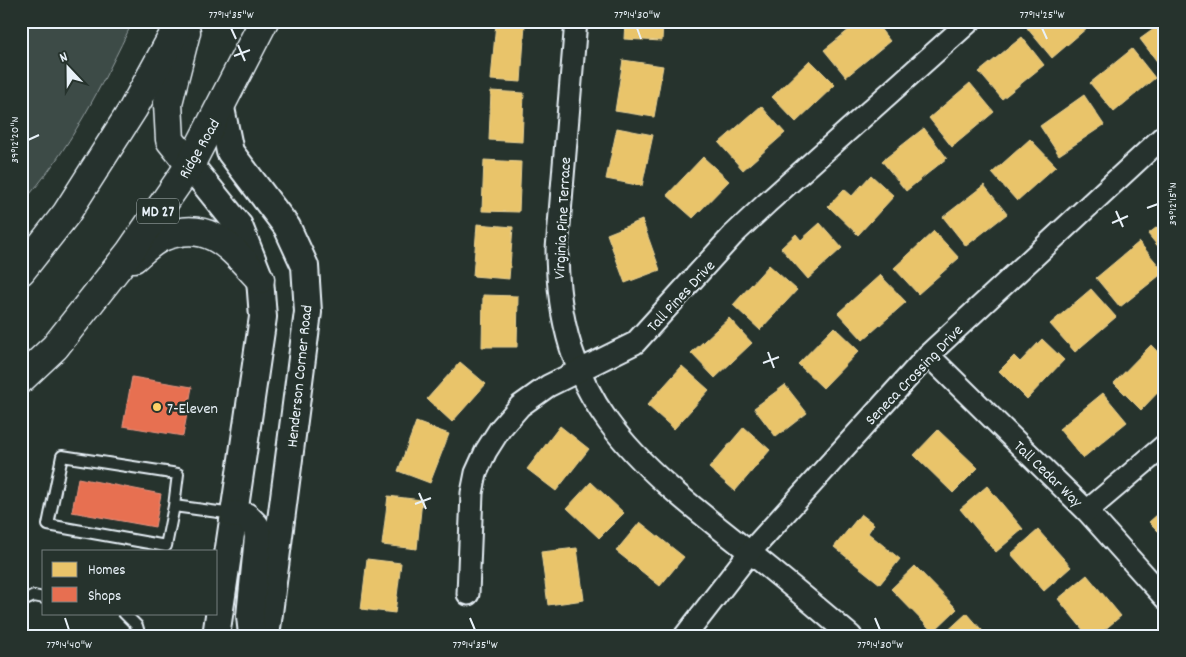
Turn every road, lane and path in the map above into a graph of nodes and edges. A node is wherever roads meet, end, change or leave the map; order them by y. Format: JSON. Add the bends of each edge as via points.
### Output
{"nodes":[{"id":1,"x":181,"y":21,"type":"edge"},
{"id":2,"x":189,"y":21,"type":"edge"},
{"id":3,"x":264,"y":21,"type":"edge"},
{"id":4,"x":576,"y":21,"type":"edge"},
{"id":5,"x":970,"y":21,"type":"edge"},
{"id":6,"x":221,"y":108,"type":"junction"},
{"id":7,"x":1165,"y":135,"type":"edge"},
{"id":8,"x":190,"y":165,"type":"junction"},
{"id":9,"x":21,"y":270,"type":"edge"},
{"id":10,"x":113,"y":274,"type":"junction"},
{"id":11,"x":260,"y":280,"type":"junction"},
{"id":12,"x":928,"y":354,"type":"junction"},
{"id":13,"x":578,"y":370,"type":"junction"},
{"id":14,"x":21,"y":379,"type":"edge"},
{"id":15,"x":1165,"y":445,"type":"edge"},
{"id":16,"x":174,"y":506,"type":"junction"},
{"id":17,"x":1087,"y":511,"type":"junction"},
{"id":18,"x":234,"y":514,"type":"junction"},
{"id":19,"x":750,"y":552,"type":"junction"},
{"id":20,"x":468,"y":594,"type":"dead end"},
{"id":21,"x":42,"y":598,"type":"edge"},
{"id":22,"x":1165,"y":598,"type":"edge"},
{"id":23,"x":21,"y":602,"type":"edge"},
{"id":24,"x":125,"y":614,"type":"edge"},
{"id":25,"x":140,"y":636,"type":"edge"},
{"id":26,"x":216,"y":636,"type":"edge"},
{"id":27,"x":252,"y":636,"type":"edge"},
{"id":28,"x":266,"y":636,"type":"edge"},
{"id":29,"x":685,"y":636,"type":"edge"},
{"id":30,"x":851,"y":636,"type":"edge"}],
"edges":[{"from":1,"to":9,"type":"highway","via":[[133,109],[66,214]]},
{"from":2,"to":8,"type":"highway","via":[[168,103],[170,140]]},
{"from":3,"to":6,"type":"highway","name":"Ridge Road","number":"MD 27"},
{"from":4,"to":13,"type":"street","name":"Virginia Pine Terrace","via":[[556,249],[557,283],[565,330]]},
{"from":5,"to":13,"type":"street","name":"Tall Pines Drive","via":[[766,203],[635,343]]},
{"from":6,"to":8,"type":"highway","name":"Ridge Road","number":"MD 27"},
{"from":6,"to":28,"type":"street","name":"Henderson Corner Road","via":[[230,152],[287,227],[305,266],[308,312]]},
{"from":7,"to":12,"type":"street","name":"Seneca Crossing Drive"},
{"from":8,"to":10,"type":"highway","name":"Ridge Road","number":"MD 27"},
{"from":8,"to":11,"type":"street","via":[[239,226]]},
{"from":10,"to":11,"type":"highway","via":[[162,237],[193,230],[214,234]]},
{"from":10,"to":14,"type":"highway","name":"Ridge Road","number":"MD 27","via":[[55,347]]},
{"from":11,"to":18,"type":"street","via":[[263,317]]},
{"from":12,"to":17,"type":"street","name":"Tall Cedar Way"},
{"from":12,"to":19,"type":"street","name":"Seneca Crossing Drive"},
{"from":13,"to":19,"type":"street","name":"Virginia Pine Terrace","via":[[608,423],[634,455],[672,492]]},
{"from":13,"to":20,"type":"street","name":"Tall Pines Drive","via":[[520,406],[486,451],[476,473],[472,493]]},
{"from":15,"to":17,"type":"street"},
{"from":16,"to":16,"type":"lane","via":[[178,474],[62,456],[48,524],[166,546]]},
{"from":16,"to":18,"type":"lane"},
{"from":17,"to":22,"type":"street","name":"Tall Cedar Way"},
{"from":18,"to":26,"type":"street"},
{"from":18,"to":27,"type":"street","via":[[246,516],[256,526],[258,537],[250,616]]},
{"from":19,"to":29,"type":"street","name":"Seneca Crossing Drive"},
{"from":19,"to":30,"type":"street","name":"Virginia Pine Terrace"},
{"from":21,"to":23,"type":"lane","via":[[34,596]]},
{"from":24,"to":25,"type":"lane","via":[[137,626]]}]}
